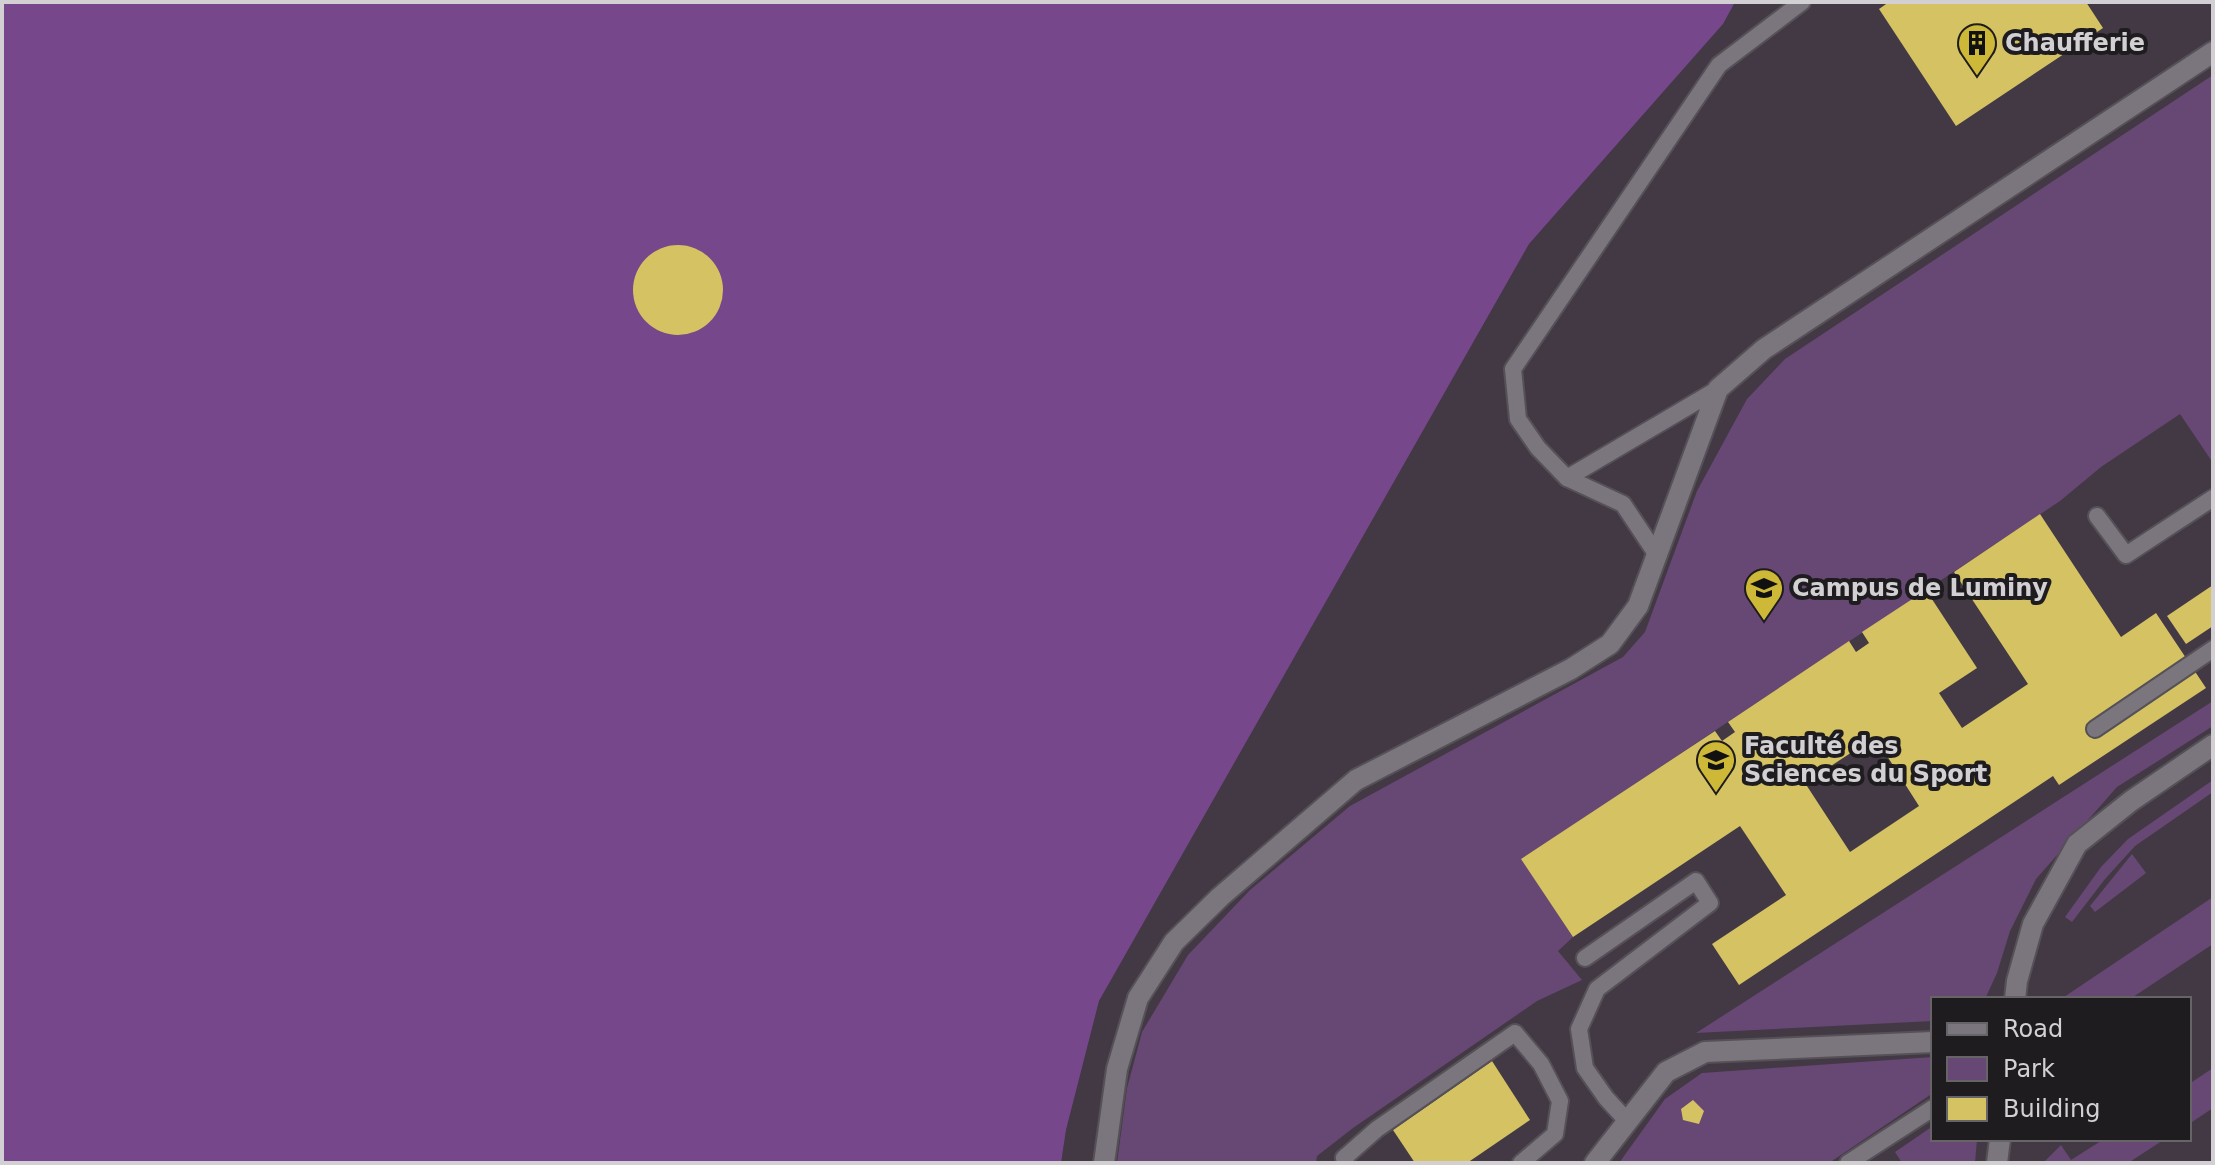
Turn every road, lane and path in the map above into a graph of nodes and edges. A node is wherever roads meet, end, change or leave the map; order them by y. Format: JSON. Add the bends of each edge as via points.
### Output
{"nodes":[{"id":1,"x":1802,"y":2,"type":"edge"},
{"id":2,"x":2213,"y":52,"type":"edge"},
{"id":3,"x":1718,"y":389,"type":"junction"},
{"id":4,"x":1567,"y":478,"type":"junction"},
{"id":5,"x":2213,"y":498,"type":"edge"},
{"id":6,"x":2097,"y":516,"type":"dead end"},
{"id":7,"x":1657,"y":555,"type":"junction"},
{"id":8,"x":2213,"y":649,"type":"edge"},
{"id":9,"x":2095,"y":729,"type":"dead end"},
{"id":10,"x":2213,"y":745,"type":"edge"},
{"id":11,"x":1585,"y":958,"type":"dead end"},
{"id":12,"x":2015,"y":997,"type":"edge"},
{"id":13,"x":1931,"y":1042,"type":"edge"},
{"id":14,"x":1931,"y":1109,"type":"edge"},
{"id":15,"x":1628,"y":1122,"type":"junction"},
{"id":16,"x":2000,"y":1141,"type":"edge"},
{"id":17,"x":1104,"y":1163,"type":"edge"},
{"id":18,"x":1346,"y":1163,"type":"edge"},
{"id":19,"x":1521,"y":1163,"type":"edge"},
{"id":20,"x":1595,"y":1163,"type":"edge"},
{"id":21,"x":1848,"y":1163,"type":"edge"},
{"id":22,"x":1997,"y":1163,"type":"edge"}],
"edges":[{"from":1,"to":4,"type":"lane","via":[[1719,65],[1513,369],[1518,419]]},
{"from":2,"to":3,"type":"street","via":[[1764,349]]},
{"from":3,"to":4,"type":"lane"},
{"from":3,"to":7,"type":"street"},
{"from":4,"to":7,"type":"lane","via":[[1623,504]]},
{"from":5,"to":6,"type":"lane","via":[[2126,555]]},
{"from":7,"to":17,"type":"street","via":[[1638,606],[1610,644],[1356,780],[1174,942],[1138,998],[1117,1069]]},
{"from":8,"to":9,"type":"lane"},
{"from":10,"to":12,"type":"street","via":[[2077,844],[2033,924]]},
{"from":11,"to":15,"type":"lane","via":[[1696,881],[1710,903],[1597,989],[1579,1029],[1585,1068]]},
{"from":13,"to":15,"type":"street","via":[[1705,1052],[1666,1072]]},
{"from":14,"to":21,"type":"lane"},
{"from":15,"to":20,"type":"street"},
{"from":16,"to":22,"type":"street"},
{"from":18,"to":19,"type":"lane","via":[[1344,1158],[1377,1129],[1515,1033],[1541,1064],[1560,1101],[1555,1134]]}]}
